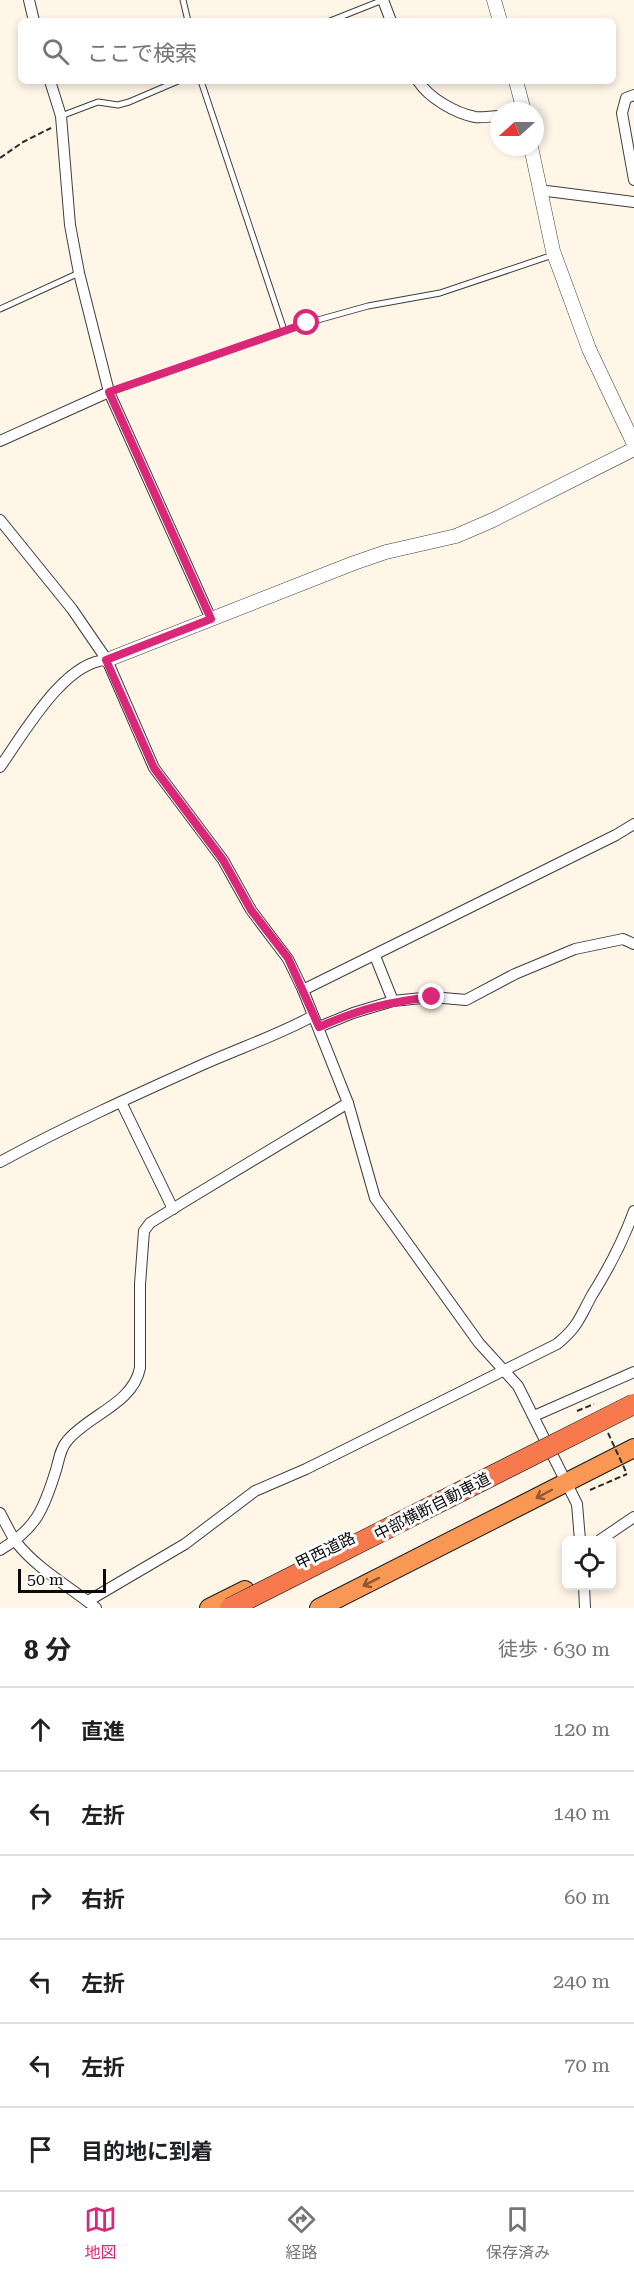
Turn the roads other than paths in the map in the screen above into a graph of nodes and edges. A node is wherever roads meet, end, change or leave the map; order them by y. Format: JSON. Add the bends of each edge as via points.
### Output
{"nodes":[{"id":1,"x":29,"y":0,"type":"edge"},
{"id":2,"x":183,"y":0,"type":"edge"},
{"id":3,"x":383,"y":0,"type":"edge"},
{"id":4,"x":494,"y":0,"type":"edge"},
{"id":5,"x":33,"y":18,"type":"edge"},
{"id":6,"x":187,"y":18,"type":"edge"},
{"id":7,"x":338,"y":18,"type":"edge"},
{"id":8,"x":391,"y":18,"type":"edge"},
{"id":9,"x":499,"y":18,"type":"edge"},
{"id":10,"x":51,"y":84,"type":"edge"},
{"id":11,"x":171,"y":84,"type":"edge"},
{"id":12,"x":202,"y":84,"type":"edge"},
{"id":13,"x":421,"y":84,"type":"edge"},
{"id":14,"x":517,"y":84,"type":"edge"},
{"id":15,"x":634,"y":95,"type":"edge"},
{"id":16,"x":522,"y":102,"type":"edge"},
{"id":17,"x":490,"y":116,"type":"edge"},
{"id":18,"x":61,"y":119,"type":"junction"},
{"id":19,"x":533,"y":156,"type":"edge"},
{"id":20,"x":634,"y":180,"type":"edge"},
{"id":21,"x":539,"y":190,"type":"junction"},
{"id":22,"x":634,"y":202,"type":"edge"},
{"id":23,"x":555,"y":254,"type":"junction"},
{"id":24,"x":79,"y":273,"type":"junction"},
{"id":25,"x":0,"y":309,"type":"edge"},
{"id":26,"x":284,"y":330,"type":"junction"},
{"id":27,"x":109,"y":392,"type":"junction"},
{"id":28,"x":0,"y":441,"type":"edge"},
{"id":29,"x":634,"y":446,"type":"edge"},
{"id":30,"x":0,"y":520,"type":"edge"},
{"id":31,"x":211,"y":619,"type":"junction"},
{"id":32,"x":106,"y":660,"type":"junction"},
{"id":33,"x":0,"y":767,"type":"edge"},
{"id":34,"x":634,"y":824,"type":"edge"},
{"id":35,"x":634,"y":944,"type":"edge"},
{"id":36,"x":375,"y":956,"type":"junction"},
{"id":37,"x":303,"y":990,"type":"junction"},
{"id":38,"x":393,"y":1001,"type":"junction"},
{"id":39,"x":313,"y":1016,"type":"junction"},
{"id":40,"x":319,"y":1027,"type":"junction"},
{"id":41,"x":121,"y":1102,"type":"junction"},
{"id":42,"x":348,"y":1102,"type":"junction"},
{"id":43,"x":0,"y":1162,"type":"edge"},
{"id":44,"x":173,"y":1209,"type":"junction"},
{"id":45,"x":634,"y":1211,"type":"edge"},
{"id":46,"x":504,"y":1370,"type":"junction"},
{"id":47,"x":634,"y":1372,"type":"edge"},
{"id":48,"x":634,"y":1396,"type":"edge"},
{"id":49,"x":634,"y":1404,"type":"edge"},
{"id":50,"x":634,"y":1415,"type":"edge"},
{"id":51,"x":534,"y":1416,"type":"junction"},
{"id":52,"x":546,"y":1441,"type":"junction"},
{"id":53,"x":634,"y":1448,"type":"edge"},
{"id":54,"x":567,"y":1482,"type":"junction"},
{"id":55,"x":0,"y":1513,"type":"edge"},
{"id":56,"x":634,"y":1517,"type":"edge"},
{"id":57,"x":580,"y":1536,"type":"edge"},
{"id":58,"x":606,"y":1536,"type":"edge"},
{"id":59,"x":16,"y":1541,"type":"junction"},
{"id":60,"x":0,"y":1550,"type":"edge"},
{"id":61,"x":585,"y":1590,"type":"edge"},
{"id":62,"x":92,"y":1605,"type":"edge"},
{"id":63,"x":209,"y":1608,"type":"edge"},
{"id":64,"x":230,"y":1608,"type":"edge"},
{"id":65,"x":248,"y":1608,"type":"edge"},
{"id":66,"x":319,"y":1608,"type":"edge"},
{"id":67,"x":585,"y":1608,"type":"edge"}],
"edges":[{"from":1,"to":5,"type":"street"},
{"from":2,"to":6,"type":"lane"},
{"from":3,"to":7,"type":"lane"},
{"from":3,"to":8,"type":"street"},
{"from":4,"to":9,"type":"street"},
{"from":10,"to":18,"type":"street"},
{"from":11,"to":18,"type":"lane","via":[[118,105],[98,102]]},
{"from":12,"to":26,"type":"lane"},
{"from":13,"to":17,"type":"street","via":[[456,111]]},
{"from":14,"to":16,"type":"street"},
{"from":15,"to":20,"type":"street","via":[[626,98],[622,113]]},
{"from":18,"to":24,"type":"street","via":[[70,225]]},
{"from":19,"to":21,"type":"street"},
{"from":21,"to":22,"type":"street"},
{"from":21,"to":23,"type":"street"},
{"from":23,"to":26,"type":"lane","via":[[440,293],[368,306]]},
{"from":23,"to":29,"type":"street","via":[[589,349]]},
{"from":24,"to":25,"type":"lane"},
{"from":24,"to":27,"type":"street"},
{"from":26,"to":27,"type":"lane"},
{"from":27,"to":28,"type":"street"},
{"from":27,"to":31,"type":"street"},
{"from":29,"to":31,"type":"street","via":[[456,536],[354,562]]},
{"from":30,"to":32,"type":"street","via":[[72,609]]},
{"from":31,"to":32,"type":"street"},
{"from":32,"to":33,"type":"street","via":[[95,660],[68,677]]},
{"from":32,"to":37,"type":"street","via":[[154,768],[223,860],[251,910],[288,958]]},
{"from":34,"to":36,"type":"street"},
{"from":35,"to":38,"type":"street","via":[[623,939],[575,949],[466,1000],[432,997]]},
{"from":36,"to":37,"type":"street"},
{"from":36,"to":38,"type":"street"},
{"from":37,"to":39,"type":"street"},
{"from":38,"to":40,"type":"street","via":[[352,1012]]},
{"from":39,"to":40,"type":"street"},
{"from":39,"to":41,"type":"street"},
{"from":40,"to":42,"type":"street"},
{"from":41,"to":43,"type":"street"},
{"from":41,"to":44,"type":"street"},
{"from":42,"to":44,"type":"street"},
{"from":42,"to":46,"type":"street","via":[[375,1198],[479,1343]]},
{"from":44,"to":59,"type":"street","via":[[144,1231],[138,1378],[122,1397],[68,1439],[36,1521]]},
{"from":45,"to":46,"type":"street","via":[[616,1255],[579,1322],[556,1344]]},
{"from":46,"to":51,"type":"street"},
{"from":46,"to":62,"type":"street","via":[[255,1491],[185,1544]]},
{"from":47,"to":51,"type":"street"},
{"from":48,"to":52,"type":"highway","name":"甲西道路"},
{"from":49,"to":64,"type":"highway","name":"中部横断自動車道","bridge":true},
{"from":50,"to":65,"type":"highway","name":"中部横断自動車道"},
{"from":51,"to":52,"type":"street"},
{"from":52,"to":54,"type":"street"},
{"from":52,"to":63,"type":"highway","name":"甲西道路"},
{"from":53,"to":54,"type":"highway"},
{"from":54,"to":57,"type":"street","via":[[578,1504]]},
{"from":54,"to":66,"type":"highway","one_way":true},
{"from":55,"to":59,"type":"street"},
{"from":56,"to":58,"type":"street"},
{"from":59,"to":60,"type":"street"},
{"from":59,"to":62,"type":"street","via":[[38,1564]]},
{"from":61,"to":67,"type":"street"}]}
